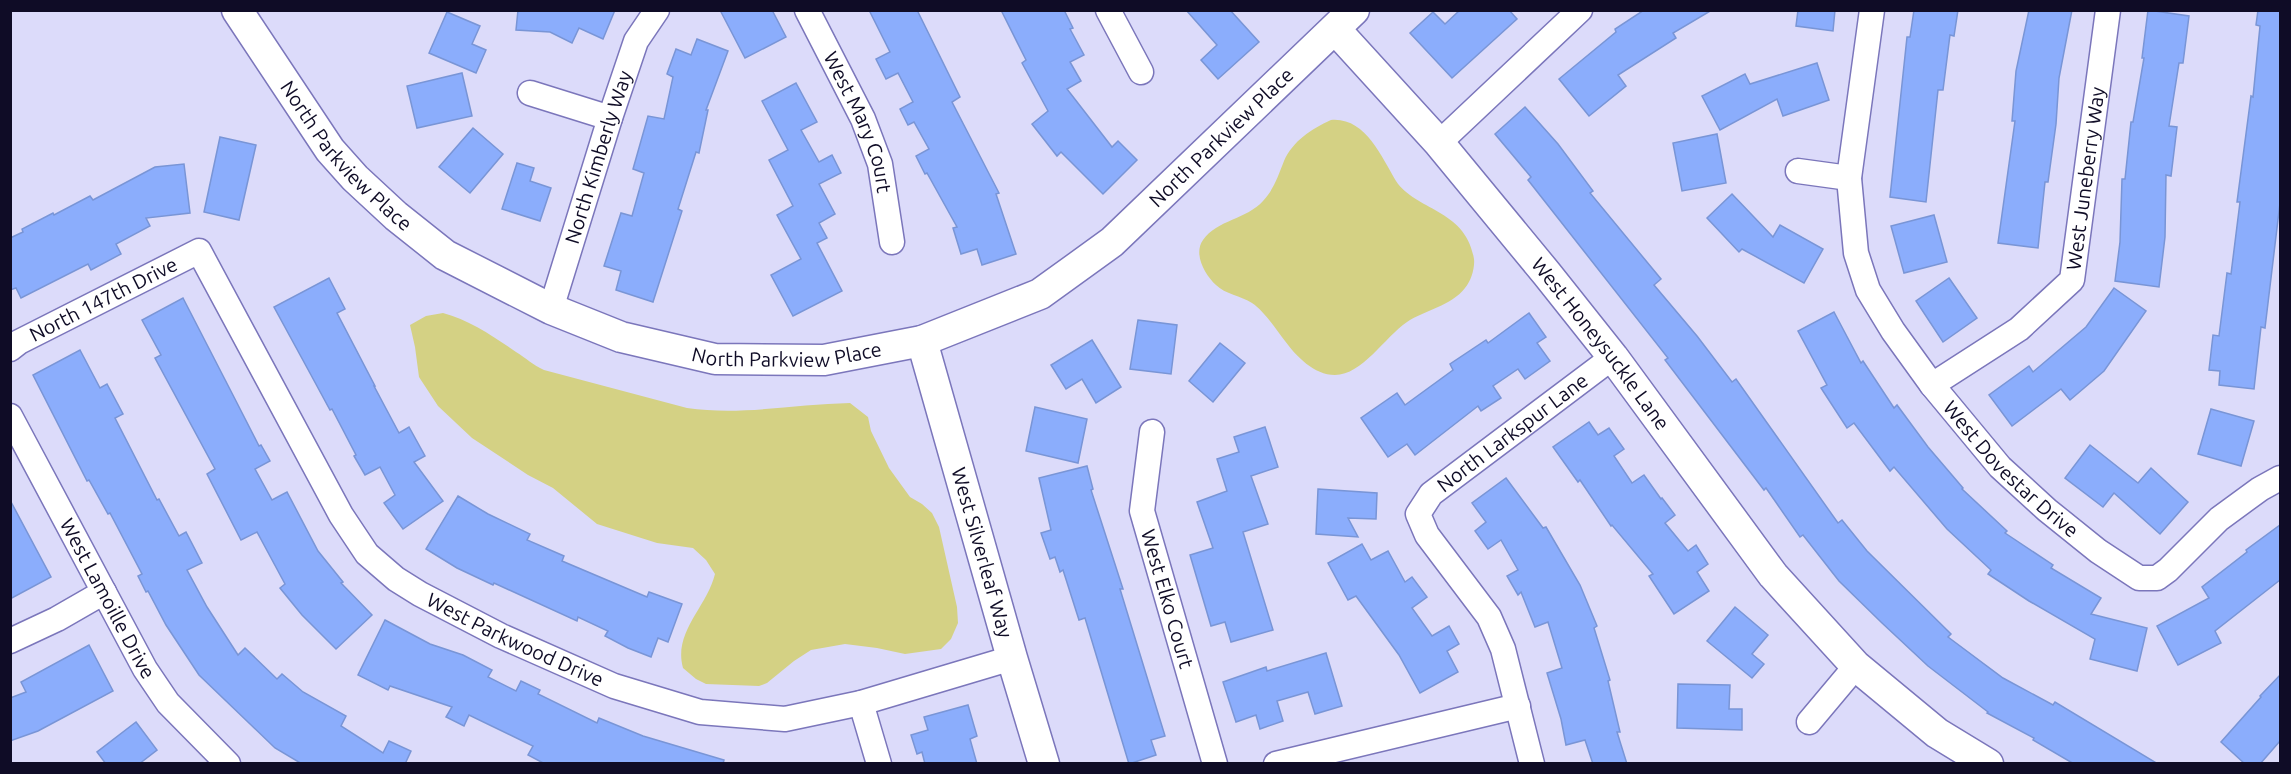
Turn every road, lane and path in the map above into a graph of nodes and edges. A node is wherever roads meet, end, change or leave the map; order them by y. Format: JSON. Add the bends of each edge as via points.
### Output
{"nodes":[{"id":1,"x":237,"y":10,"type":"edge"},
{"id":2,"x":657,"y":10,"type":"edge"},
{"id":3,"x":807,"y":10,"type":"edge"},
{"id":4,"x":1108,"y":10,"type":"edge"},
{"id":5,"x":1580,"y":10,"type":"edge"},
{"id":6,"x":1872,"y":10,"type":"edge"},
{"id":7,"x":2108,"y":10,"type":"edge"},
{"id":8,"x":1344,"y":20,"type":"edge"},
{"id":9,"x":1141,"y":72,"type":"dead end"},
{"id":10,"x":530,"y":93,"type":"dead end"},
{"id":11,"x":610,"y":118,"type":"junction"},
{"id":12,"x":1439,"y":143,"type":"junction"},
{"id":13,"x":1798,"y":171,"type":"dead end"},
{"id":14,"x":1849,"y":178,"type":"junction"},
{"id":15,"x":892,"y":242,"type":"dead end"},
{"id":16,"x":199,"y":252,"type":"joint"},
{"id":17,"x":551,"y":309,"type":"junction"},
{"id":18,"x":922,"y":341,"type":"junction"},
{"id":19,"x":10,"y":349,"type":"edge"},
{"id":20,"x":1613,"y":357,"type":"junction"},
{"id":21,"x":1932,"y":385,"type":"junction"},
{"id":22,"x":10,"y":416,"type":"edge"},
{"id":23,"x":1152,"y":432,"type":"dead end"},
{"id":24,"x":2280,"y":478,"type":"edge"},
{"id":25,"x":104,"y":592,"type":"junction"},
{"id":26,"x":10,"y":641,"type":"edge"},
{"id":27,"x":1011,"y":658,"type":"junction"},
{"id":28,"x":1856,"y":666,"type":"junction"},
{"id":29,"x":861,"y":703,"type":"junction"},
{"id":30,"x":1518,"y":706,"type":"junction"},
{"id":31,"x":1809,"y":722,"type":"dead end"},
{"id":32,"x":228,"y":764,"type":"edge"},
{"id":33,"x":879,"y":764,"type":"edge"},
{"id":34,"x":1044,"y":764,"type":"edge"},
{"id":35,"x":1215,"y":764,"type":"edge"},
{"id":36,"x":1276,"y":764,"type":"edge"},
{"id":37,"x":1532,"y":764,"type":"edge"},
{"id":38,"x":1988,"y":764,"type":"edge"}],
"edges":[{"from":1,"to":17,"type":"street","name":"North Parkview Place","via":[[324,142],[355,178],[445,255]]},
{"from":2,"to":11,"type":"street","name":"North Kimberly Way","via":[[636,41]]},
{"from":3,"to":15,"type":"street","name":"West Mary Court","via":[[863,119],[880,164]]},
{"from":4,"to":9,"type":"street"},
{"from":5,"to":12,"type":"street"},
{"from":6,"to":14,"type":"street","name":"West Dovestar Drive"},
{"from":7,"to":21,"type":"street","name":"West Juneberry Way","via":[[2072,280],[2019,329]]},
{"from":8,"to":12,"type":"street","name":"West Honeysuckle Lane"},
{"from":8,"to":18,"type":"street","name":"North Parkview Place","via":[[1112,242],[1027,300]]},
{"from":10,"to":11,"type":"street"},
{"from":11,"to":17,"type":"street","name":"North Kimberly Way"},
{"from":12,"to":20,"type":"street","name":"West Honeysuckle Lane"},
{"from":13,"to":14,"type":"street"},
{"from":14,"to":21,"type":"street","name":"West Dovestar Drive","via":[[1856,254],[1868,290]]},
{"from":16,"to":19,"type":"street","name":"North 147th Drive"},
{"from":16,"to":29,"type":"street","name":"West Parkwood Drive","via":[[341,515],[367,554],[396,579],[501,636],[614,686],[700,712],[785,718]]},
{"from":17,"to":18,"type":"street","name":"North Parkview Place","via":[[621,337],[715,359],[824,360]]},
{"from":18,"to":27,"type":"street","name":"West Silverleaf Way"},
{"from":20,"to":28,"type":"street","name":"West Honeysuckle Lane","via":[[1773,575]]},
{"from":20,"to":30,"type":"street","name":"North Larkspur Lane","via":[[1431,494],[1418,514],[1427,535],[1490,617]]},
{"from":21,"to":24,"type":"street","name":"West Dovestar Drive","via":[[2000,467],[2089,544],[2139,578],[2157,578],[2219,519]]},
{"from":22,"to":25,"type":"street","name":"West Lamoille Drive"},
{"from":23,"to":35,"type":"street","name":"West Elko Court","via":[[1142,511]]},
{"from":25,"to":26,"type":"street"},
{"from":25,"to":32,"type":"street","name":"West Lamoille Drive","via":[[168,703]]},
{"from":27,"to":29,"type":"street","name":"West Parkwood Drive"},
{"from":27,"to":34,"type":"street","name":"West Silverleaf Way"},
{"from":28,"to":31,"type":"street"},
{"from":28,"to":38,"type":"street","name":"West Honeysuckle Lane","via":[[1937,733]]},
{"from":29,"to":33,"type":"street"},
{"from":30,"to":36,"type":"street"},
{"from":30,"to":37,"type":"street"}]}
